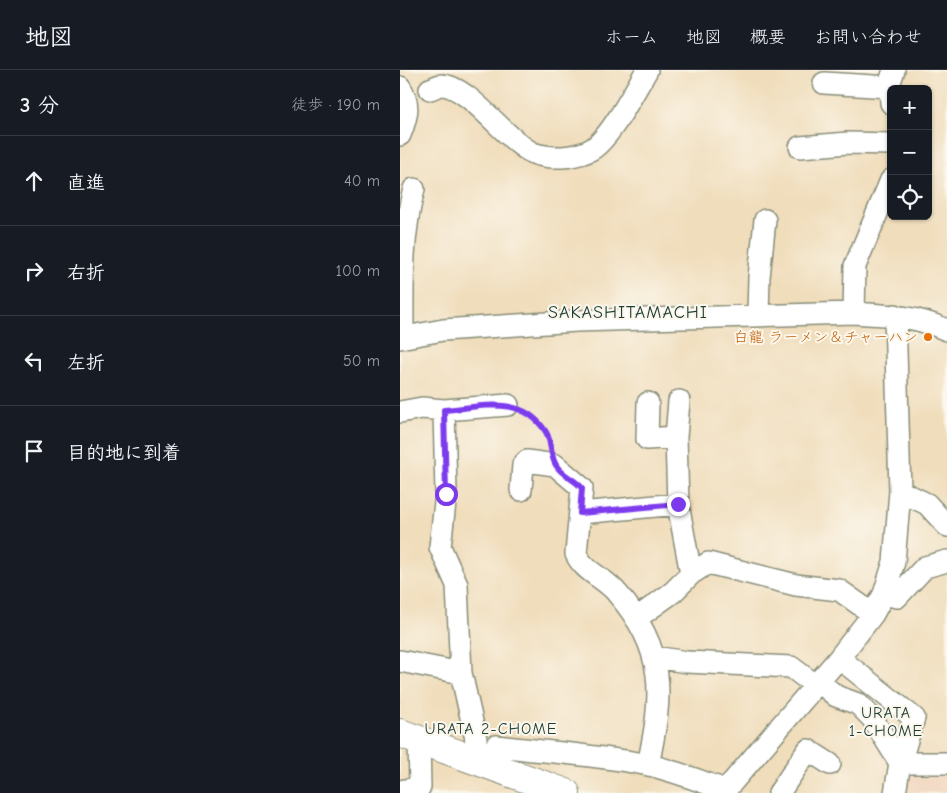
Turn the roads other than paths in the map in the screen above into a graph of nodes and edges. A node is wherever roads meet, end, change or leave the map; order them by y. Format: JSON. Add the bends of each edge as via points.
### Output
{"nodes":[{"id":1,"x":647,"y":70,"type":"edge"},
{"id":2,"x":434,"y":79,"type":"edge"},
{"id":3,"x":824,"y":83,"type":"dead end"},
{"id":4,"x":887,"y":87,"type":"edge"},
{"id":5,"x":403,"y":92,"type":"edge"},
{"id":6,"x":400,"y":135,"type":"edge"},
{"id":7,"x":887,"y":144,"type":"edge"},
{"id":8,"x":800,"y":147,"type":"dead end"},
{"id":9,"x":414,"y":189,"type":"dead end"},
{"id":10,"x":887,"y":189,"type":"edge"},
{"id":11,"x":765,"y":220,"type":"dead end"},
{"id":12,"x":854,"y":313,"type":"junction"},
{"id":13,"x":895,"y":315,"type":"junction"},
{"id":14,"x":758,"y":316,"type":"junction"},
{"id":15,"x":947,"y":330,"type":"edge"},
{"id":16,"x":402,"y":337,"type":"edge"},
{"id":17,"x":679,"y":401,"type":"dead end"},
{"id":18,"x":648,"y":403,"type":"dead end"},
{"id":19,"x":508,"y":405,"type":"road end"},
{"id":20,"x":444,"y":410,"type":"junction"},
{"id":21,"x":400,"y":412,"type":"edge"},
{"id":22,"x":676,"y":437,"type":"junction"},
{"id":23,"x":521,"y":490,"type":"dead end"},
{"id":24,"x":900,"y":491,"type":"junction"},
{"id":25,"x":678,"y":504,"type":"junction"},
{"id":26,"x":580,"y":513,"type":"junction"},
{"id":27,"x":947,"y":526,"type":"edge"},
{"id":28,"x":947,"y":561,"type":"edge"},
{"id":29,"x":691,"y":574,"type":"junction"},
{"id":30,"x":884,"y":594,"type":"junction"},
{"id":31,"x":873,"y":614,"type":"junction"},
{"id":32,"x":637,"y":618,"type":"junction"},
{"id":33,"x":654,"y":658,"type":"junction"},
{"id":34,"x":839,"y":658,"type":"junction"},
{"id":35,"x":400,"y":661,"type":"edge"},
{"id":36,"x":461,"y":673,"type":"junction"},
{"id":37,"x":817,"y":683,"type":"junction"},
{"id":38,"x":410,"y":736,"type":"edge"},
{"id":39,"x":477,"y":762,"type":"junction"},
{"id":40,"x":900,"y":763,"type":"junction"},
{"id":41,"x":947,"y":763,"type":"edge"},
{"id":42,"x":830,"y":764,"type":"dead end"},
{"id":43,"x":648,"y":765,"type":"junction"},
{"id":44,"x":526,"y":786,"type":"edge"},
{"id":45,"x":400,"y":791,"type":"edge"},
{"id":46,"x":724,"y":792,"type":"edge"},
{"id":47,"x":566,"y":793,"type":"edge"},
{"id":48,"x":779,"y":793,"type":"edge"},
{"id":49,"x":895,"y":793,"type":"edge"}],
"edges":[{"from":1,"to":2,"type":"street","via":[[610,130],[593,148],[574,156],[560,157],[533,154],[514,141],[468,98]]},
{"from":2,"to":5,"type":"street"},
{"from":3,"to":4,"type":"street"},
{"from":5,"to":6,"type":"street","via":[[408,108]]},
{"from":7,"to":8,"type":"street"},
{"from":9,"to":16,"type":"street","via":[[404,240]]},
{"from":10,"to":12,"type":"street","via":[[854,266]]},
{"from":11,"to":14,"type":"street"},
{"from":12,"to":13,"type":"street"},
{"from":12,"to":14,"type":"street"},
{"from":13,"to":15,"type":"street","via":[[922,320]]},
{"from":13,"to":24,"type":"street"},
{"from":14,"to":16,"type":"street","via":[[577,321],[443,330]]},
{"from":17,"to":22,"type":"street"},
{"from":18,"to":22,"type":"street","via":[[648,439]]},
{"from":19,"to":20,"type":"street"},
{"from":20,"to":21,"type":"street","via":[[422,408]]},
{"from":20,"to":36,"type":"street","via":[[446,494],[440,546],[457,585]]},
{"from":22,"to":25,"type":"street"},
{"from":23,"to":26,"type":"street","via":[[523,465],[527,461],[556,465],[582,488]]},
{"from":24,"to":27,"type":"street","via":[[927,504]]},
{"from":24,"to":30,"type":"street","via":[[894,562]]},
{"from":25,"to":26,"type":"street"},
{"from":25,"to":29,"type":"street"},
{"from":26,"to":32,"type":"street","via":[[575,549],[578,560],[616,591]]},
{"from":28,"to":30,"type":"street","via":[[925,567],[897,597]]},
{"from":29,"to":31,"type":"street","via":[[703,565],[714,563],[796,585],[833,589],[844,592]]},
{"from":29,"to":32,"type":"street","via":[[673,592]]},
{"from":30,"to":31,"type":"street"},
{"from":31,"to":34,"type":"street"},
{"from":32,"to":33,"type":"street"},
{"from":33,"to":37,"type":"street","via":[[791,667]]},
{"from":33,"to":43,"type":"street","via":[[658,704]]},
{"from":34,"to":37,"type":"street"},
{"from":34,"to":40,"type":"street","via":[[914,718]]},
{"from":35,"to":36,"type":"street"},
{"from":36,"to":39,"type":"street","via":[[476,739]]},
{"from":37,"to":40,"type":"street","via":[[836,696],[858,704],[872,718]]},
{"from":37,"to":46,"type":"street"},
{"from":38,"to":39,"type":"highway"},
{"from":38,"to":45,"type":"street","via":[[420,787]]},
{"from":39,"to":43,"type":"street","via":[[496,746]]},
{"from":39,"to":44,"type":"highway"},
{"from":40,"to":41,"type":"street"},
{"from":40,"to":49,"type":"street"},
{"from":42,"to":48,"type":"street","via":[[808,750]]},
{"from":43,"to":46,"type":"street","via":[[680,773]]},
{"from":44,"to":47,"type":"highway"}]}
